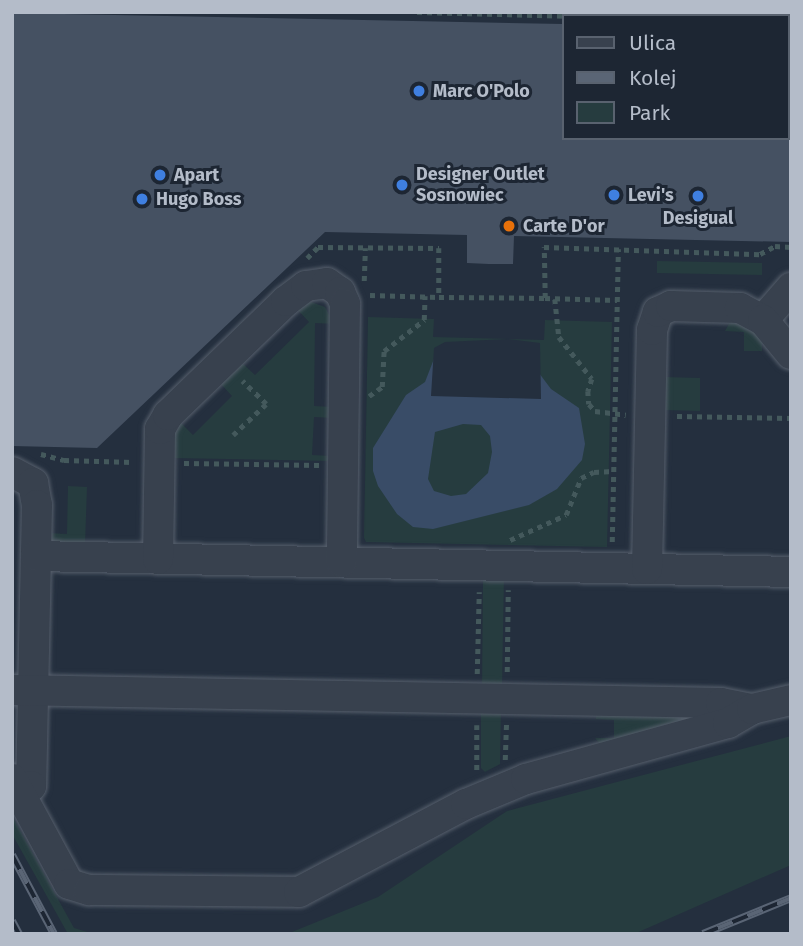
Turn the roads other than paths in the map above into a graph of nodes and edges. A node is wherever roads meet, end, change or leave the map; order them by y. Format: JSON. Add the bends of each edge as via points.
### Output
{"nodes":[{"id":1,"x":791,"y":288,"type":"edge"},
{"id":2,"x":763,"y":320,"type":"junction"},
{"id":3,"x":791,"y":354,"type":"edge"},
{"id":4,"x":12,"y":472,"type":"edge"},
{"id":5,"x":36,"y":556,"type":"junction"},
{"id":6,"x":158,"y":559,"type":"junction"},
{"id":7,"x":342,"y":562,"type":"junction"},
{"id":8,"x":647,"y":569,"type":"junction"},
{"id":9,"x":791,"y":572,"type":"edge"},
{"id":10,"x":23,"y":691,"type":"edge"},
{"id":11,"x":791,"y":700,"type":"edge"},
{"id":12,"x":752,"y":709,"type":"junction"},
{"id":13,"x":16,"y":787,"type":"edge"}],
"edges":[{"from":1,"to":2,"type":"lane"},
{"from":2,"to":3,"type":"lane"},
{"from":2,"to":8,"type":"lane","via":[[740,308],[671,306],[659,312],[652,330]]},
{"from":4,"to":5,"type":"lane","via":[[33,483]]},
{"from":5,"to":6,"type":"lane"},
{"from":5,"to":10,"type":"lane"},
{"from":6,"to":7,"type":"lane"},
{"from":6,"to":7,"type":"lane","via":[[160,429],[168,415],[286,301],[306,286],[327,283],[340,292],[345,304]]},
{"from":7,"to":8,"type":"lane"},
{"from":8,"to":9,"type":"lane"},
{"from":10,"to":12,"type":"lane","via":[[721,703]]},
{"from":10,"to":13,"type":"lane","via":[[31,786]]},
{"from":11,"to":12,"type":"lane"},
{"from":12,"to":13,"type":"lane","via":[[728,723],[526,779],[466,804],[299,892],[89,890],[69,884]]}]}
